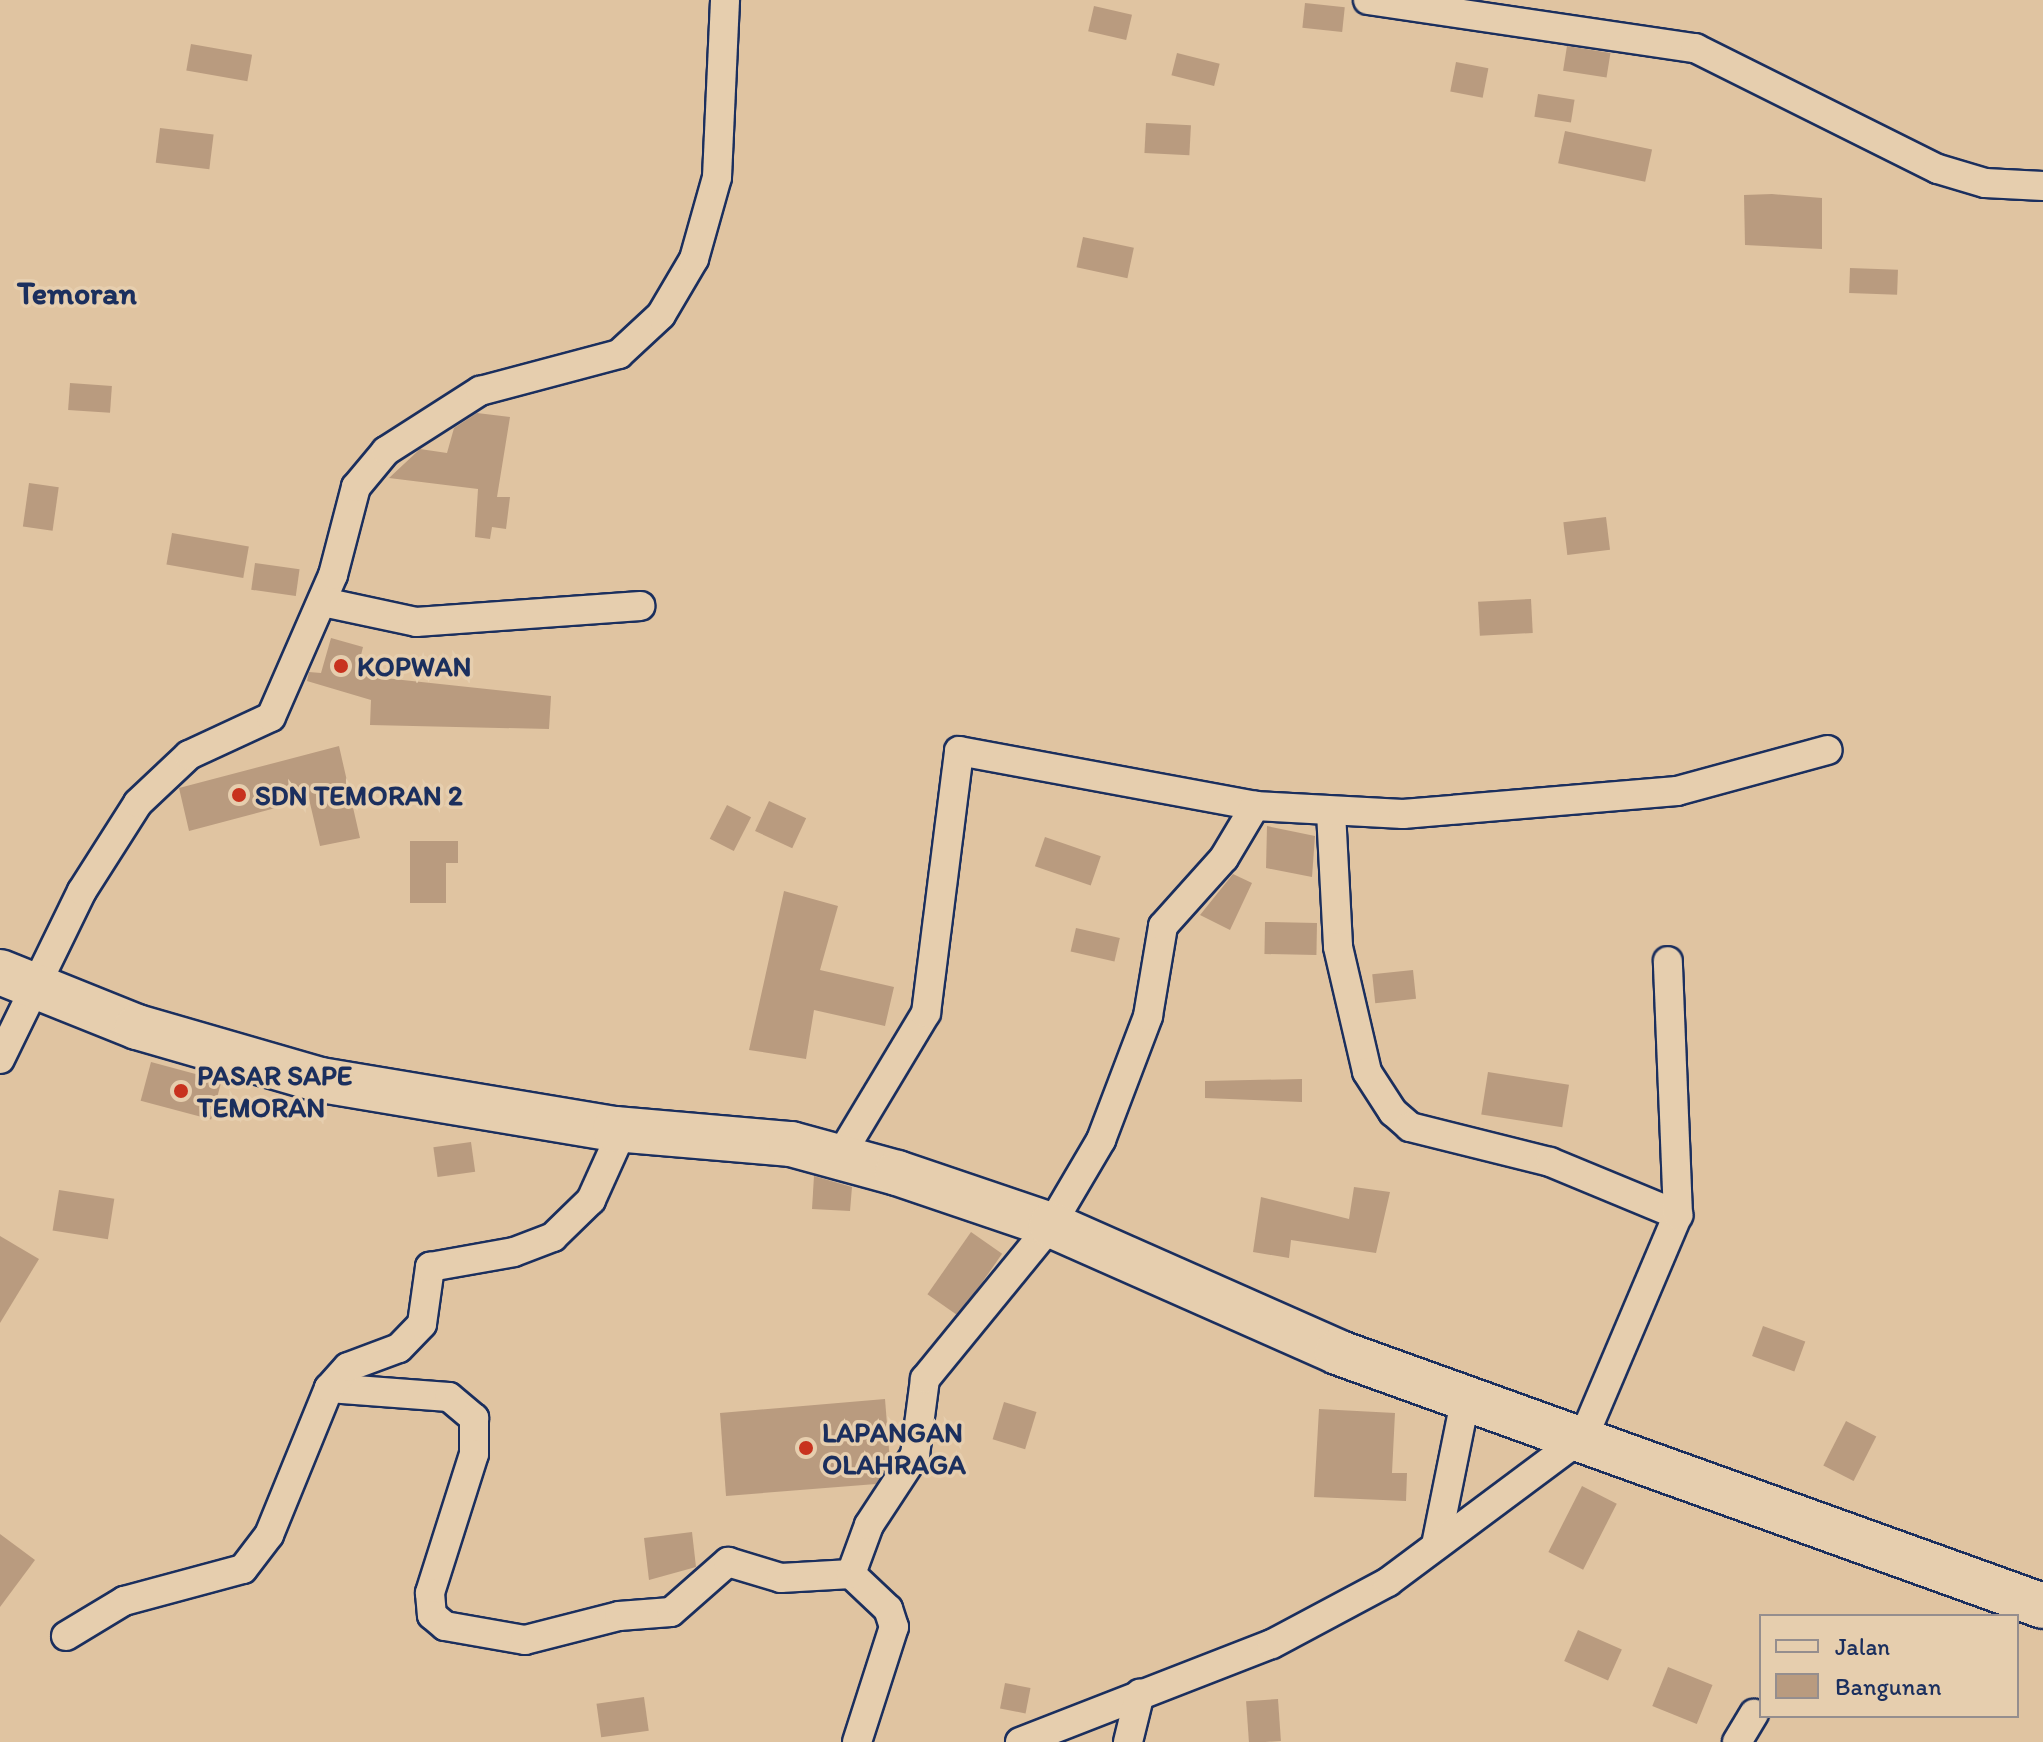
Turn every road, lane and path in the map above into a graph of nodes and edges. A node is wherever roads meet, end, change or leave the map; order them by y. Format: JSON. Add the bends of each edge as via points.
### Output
{"nodes":[{"id":1,"x":725,"y":0,"type":"edge"},
{"id":2,"x":1368,"y":0,"type":"edge"},
{"id":3,"x":2043,"y":186,"type":"edge"},
{"id":4,"x":323,"y":602,"type":"junction"},
{"id":5,"x":640,"y":606,"type":"dead end"},
{"id":6,"x":1828,"y":750,"type":"dead end"},
{"id":7,"x":1255,"y":806,"type":"junction"},
{"id":8,"x":1331,"y":812,"type":"junction"},
{"id":9,"x":1668,"y":961,"type":"dead end"},
{"id":10,"x":19,"y":978,"type":"edge"},
{"id":11,"x":0,"y":1059,"type":"edge"},
{"id":12,"x":623,"y":1129,"type":"junction"},
{"id":13,"x":840,"y":1156,"type":"junction"},
{"id":14,"x":1678,"y":1215,"type":"junction"},
{"id":15,"x":1051,"y":1225,"type":"junction"},
{"id":16,"x":329,"y":1388,"type":"junction"},
{"id":17,"x":1466,"y":1396,"type":"junction"},
{"id":18,"x":1584,"y":1436,"type":"junction"},
{"id":19,"x":1436,"y":1545,"type":"junction"},
{"id":20,"x":851,"y":1574,"type":"junction"},
{"id":21,"x":2043,"y":1606,"type":"edge"},
{"id":22,"x":66,"y":1636,"type":"dead end"},
{"id":23,"x":1140,"y":1693,"type":"junction"},
{"id":24,"x":1754,"y":1714,"type":"dead end"},
{"id":25,"x":857,"y":1742,"type":"edge"},
{"id":26,"x":1020,"y":1742,"type":"edge"},
{"id":27,"x":1128,"y":1742,"type":"edge"},
{"id":28,"x":1737,"y":1742,"type":"edge"}],
"edges":[{"from":1,"to":4,"type":"street","via":[[717,177],[694,259],[661,315],[619,354],[480,391],[393,445],[356,487]]},
{"from":2,"to":3,"type":"street","via":[[1695,48],[1938,169],[1985,183]]},
{"from":4,"to":5,"type":"street","via":[[416,622]]},
{"from":4,"to":10,"type":"street","via":[[271,717],[189,755],[138,803]]},
{"from":6,"to":8,"type":"street","via":[[1677,791],[1403,814]]},
{"from":7,"to":8,"type":"street"},
{"from":7,"to":13,"type":"street","via":[[959,751],[926,1013]]},
{"from":7,"to":15,"type":"street","via":[[1224,858],[1163,926],[1148,1016],[1118,1103]]},
{"from":8,"to":14,"type":"street","via":[[1338,947],[1367,1072],[1393,1112],[1410,1127],[1550,1162]]},
{"from":9,"to":14,"type":"street"},
{"from":10,"to":11,"type":"street"},
{"from":10,"to":12,"type":"main road","via":[[137,1027],[321,1080]]},
{"from":12,"to":13,"type":"main road","via":[[791,1144]]},
{"from":12,"to":16,"type":"street","via":[[575,1220],[514,1252],[433,1265],[427,1312],[413,1337],[348,1367]]},
{"from":13,"to":15,"type":"main road"},
{"from":14,"to":18,"type":"street"},
{"from":15,"to":17,"type":"main road","via":[[1337,1352]]},
{"from":15,"to":20,"type":"street","via":[[925,1379],[915,1455],[869,1525]]},
{"from":16,"to":20,"type":"street","via":[[449,1397],[474,1418],[474,1454],[430,1593],[432,1615],[445,1626],[525,1640],[619,1616],[671,1612],[728,1562],[781,1578]]},
{"from":16,"to":22,"type":"street","via":[[298,1474],[243,1569],[124,1601]]},
{"from":17,"to":18,"type":"main road"},
{"from":17,"to":19,"type":"street"},
{"from":18,"to":19,"type":"street"},
{"from":18,"to":21,"type":"main road"},
{"from":19,"to":23,"type":"street","via":[[1388,1582],[1272,1644]]},
{"from":20,"to":25,"type":"street","via":[[888,1609],[894,1627]]},
{"from":23,"to":26,"type":"street"},
{"from":23,"to":27,"type":"street"},
{"from":24,"to":28,"type":"street"}]}
